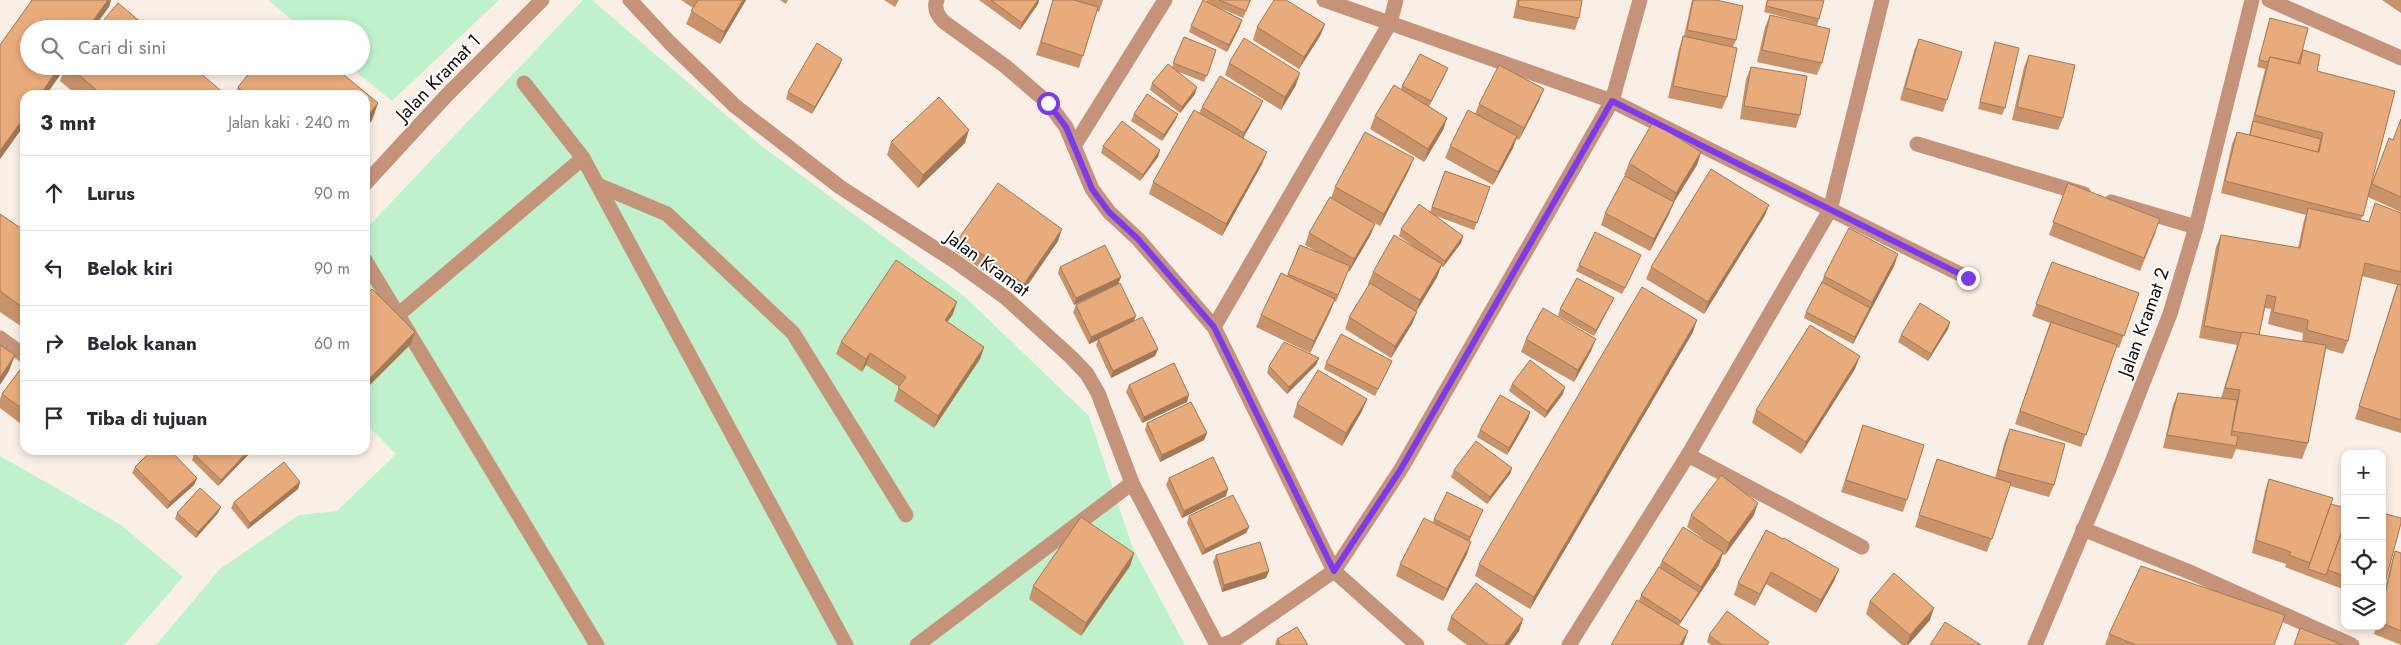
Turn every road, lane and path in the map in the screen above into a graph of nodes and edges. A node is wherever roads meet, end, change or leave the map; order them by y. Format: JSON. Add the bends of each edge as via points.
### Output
{"nodes":[{"id":1,"x":542,"y":0,"type":"edge"},
{"id":2,"x":630,"y":0,"type":"edge"},
{"id":3,"x":937,"y":0,"type":"edge"},
{"id":4,"x":1165,"y":0,"type":"edge"},
{"id":5,"x":1324,"y":0,"type":"edge"},
{"id":6,"x":1396,"y":0,"type":"edge"},
{"id":7,"x":1640,"y":0,"type":"edge"},
{"id":8,"x":1882,"y":0,"type":"edge"},
{"id":9,"x":2252,"y":0,"type":"edge"},
{"id":10,"x":2269,"y":0,"type":"edge"},
{"id":11,"x":1390,"y":23,"type":"junction"},
{"id":12,"x":2401,"y":58,"type":"edge"},
{"id":13,"x":524,"y":83,"type":"dead end"},
{"id":14,"x":1612,"y":101,"type":"junction"},
{"id":15,"x":1917,"y":144,"type":"dead end"},
{"id":16,"x":1074,"y":146,"type":"junction"},
{"id":17,"x":584,"y":158,"type":"junction"},
{"id":18,"x":370,"y":179,"type":"edge"},
{"id":19,"x":598,"y":185,"type":"junction"},
{"id":20,"x":1830,"y":210,"type":"junction"},
{"id":21,"x":2196,"y":227,"type":"junction"},
{"id":22,"x":370,"y":268,"type":"edge"},
{"id":23,"x":1968,"y":278,"type":"dead end"},
{"id":24,"x":399,"y":314,"type":"junction"},
{"id":25,"x":1214,"y":327,"type":"junction"},
{"id":26,"x":0,"y":338,"type":"edge"},
{"id":27,"x":20,"y":352,"type":"edge"},
{"id":28,"x":1688,"y":455,"type":"junction"},
{"id":29,"x":1132,"y":483,"type":"junction"},
{"id":30,"x":906,"y":516,"type":"dead end"},
{"id":31,"x":2083,"y":529,"type":"junction"},
{"id":32,"x":1862,"y":546,"type":"dead end"},
{"id":33,"x":1334,"y":571,"type":"junction"},
{"id":34,"x":597,"y":645,"type":"edge"},
{"id":35,"x":846,"y":645,"type":"edge"},
{"id":36,"x":916,"y":645,"type":"edge"},
{"id":37,"x":1217,"y":645,"type":"edge"},
{"id":38,"x":1222,"y":645,"type":"edge"},
{"id":39,"x":1416,"y":645,"type":"edge"},
{"id":40,"x":1570,"y":645,"type":"edge"},
{"id":41,"x":2035,"y":645,"type":"edge"},
{"id":42,"x":2352,"y":645,"type":"edge"}],
"edges":[{"from":1,"to":18,"type":"street","name":"Jalan Kramat 1","via":[[446,96]]},
{"from":2,"to":29,"type":"street","name":"Jalan Kramat","via":[[735,106],[840,187],[1006,298],[1072,358],[1098,392]]},
{"from":3,"to":16,"type":"street","via":[[938,15],[944,22],[1005,66],[1048,103],[1066,127]]},
{"from":4,"to":16,"type":"street"},
{"from":5,"to":11,"type":"street"},
{"from":6,"to":11,"type":"street"},
{"from":7,"to":14,"type":"street"},
{"from":8,"to":20,"type":"street"},
{"from":9,"to":21,"type":"street","name":"Jalan Kramat 2"},
{"from":10,"to":12,"type":"street"},
{"from":11,"to":14,"type":"street"},
{"from":11,"to":25,"type":"street"},
{"from":13,"to":17,"type":"street"},
{"from":14,"to":20,"type":"street"},
{"from":14,"to":33,"type":"street","via":[[1401,469]]},
{"from":15,"to":21,"type":"street"},
{"from":16,"to":25,"type":"street","via":[[1092,189],[1109,212],[1138,239]]},
{"from":17,"to":19,"type":"street"},
{"from":17,"to":24,"type":"street"},
{"from":19,"to":30,"type":"street","via":[[667,214],[793,333]]},
{"from":19,"to":35,"type":"street"},
{"from":20,"to":23,"type":"street"},
{"from":20,"to":28,"type":"street"},
{"from":21,"to":31,"type":"street","name":"Jalan Kramat 2","via":[[2170,314]]},
{"from":22,"to":24,"type":"street"},
{"from":24,"to":34,"type":"street"},
{"from":25,"to":33,"type":"street"},
{"from":26,"to":27,"type":"street"},
{"from":28,"to":32,"type":"street"},
{"from":28,"to":40,"type":"street"},
{"from":29,"to":36,"type":"street"},
{"from":29,"to":37,"type":"street","name":"Jalan Kramat"},
{"from":31,"to":41,"type":"street","name":"Jalan Kramat 2"},
{"from":31,"to":42,"type":"street"},
{"from":33,"to":38,"type":"street"},
{"from":33,"to":39,"type":"street"}]}
